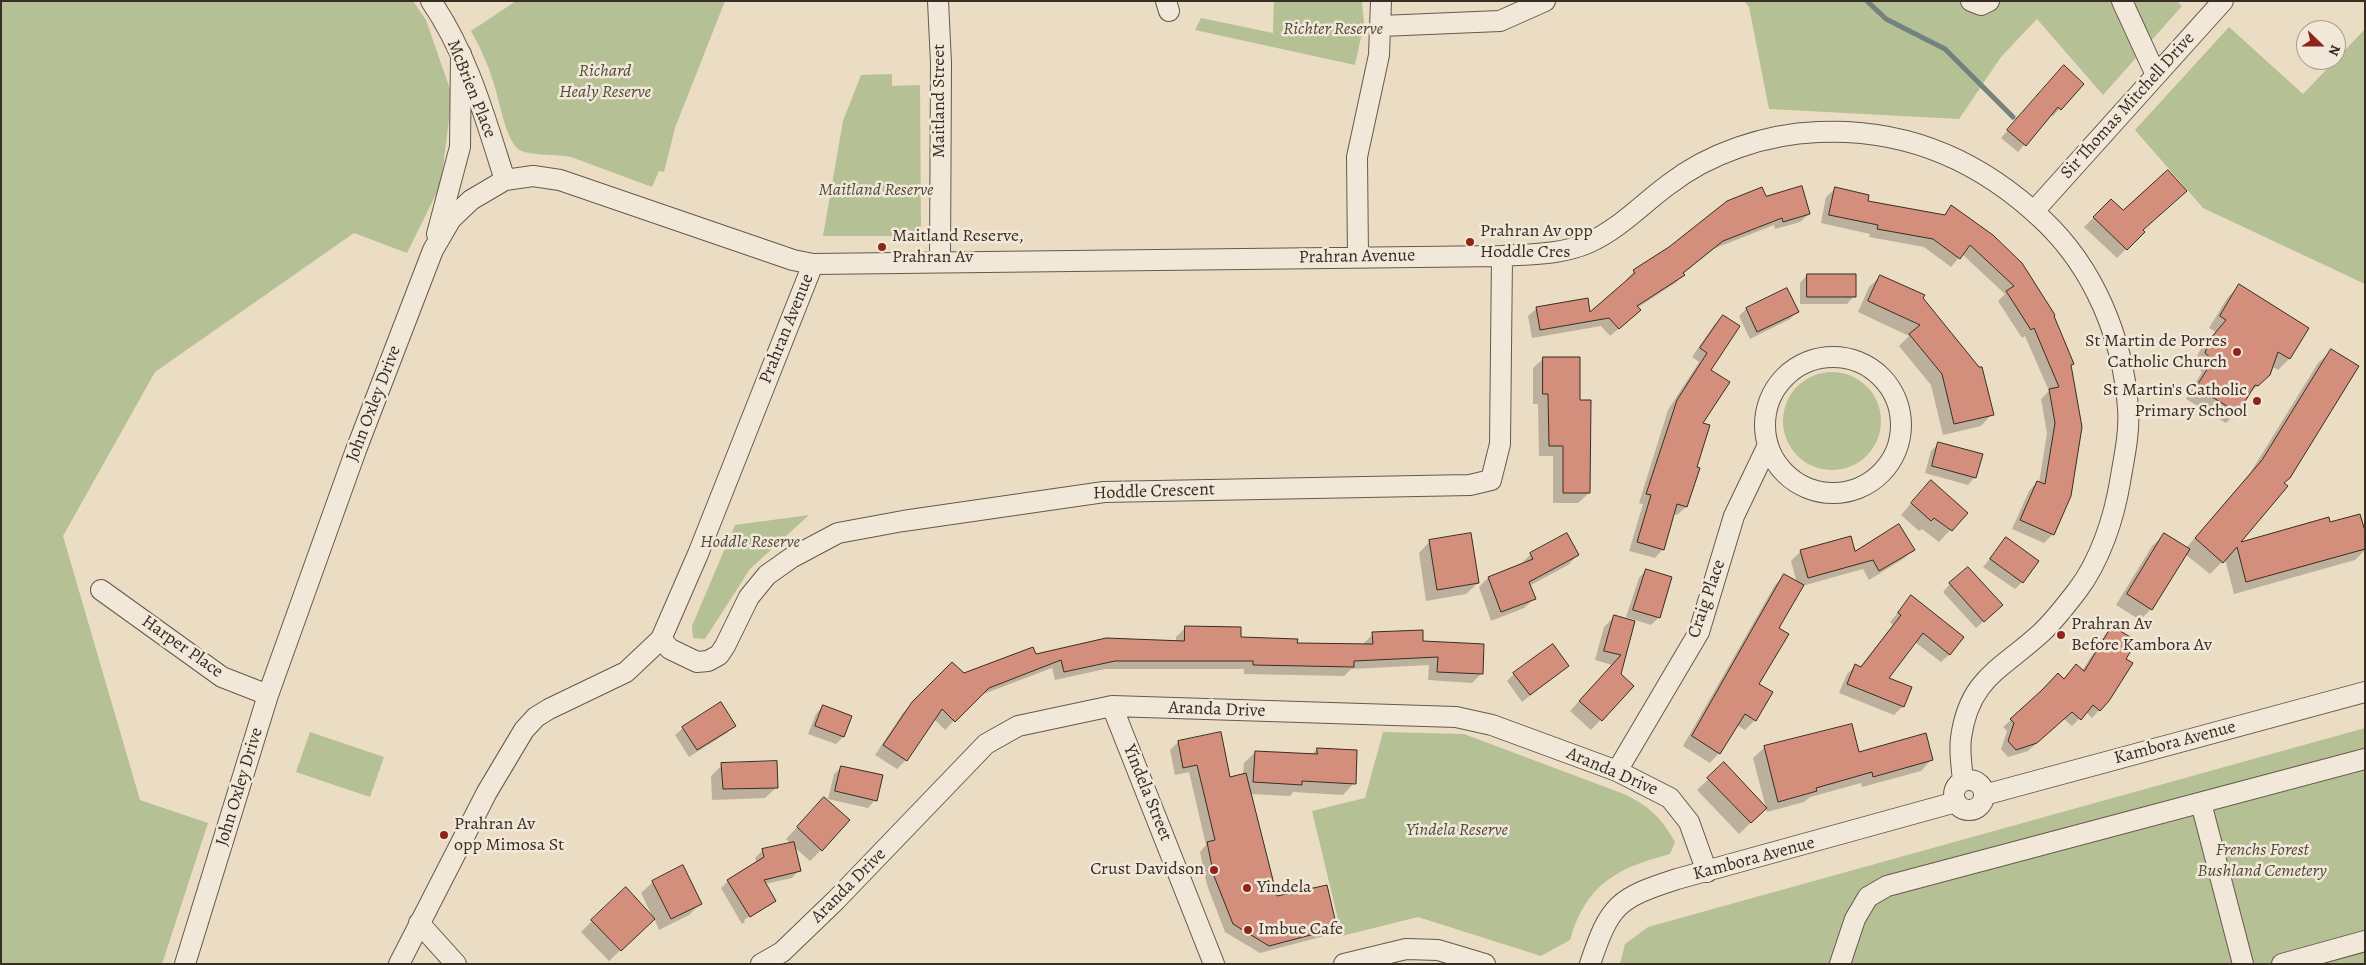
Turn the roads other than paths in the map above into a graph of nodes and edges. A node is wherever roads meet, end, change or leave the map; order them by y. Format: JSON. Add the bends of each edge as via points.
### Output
{"nodes":[{"id":1,"x":430,"y":1,"type":"edge"},
{"id":2,"x":938,"y":1,"type":"edge"},
{"id":3,"x":1381,"y":1,"type":"edge"},
{"id":4,"x":1545,"y":1,"type":"edge"},
{"id":5,"x":1971,"y":1,"type":"edge"},
{"id":6,"x":1989,"y":1,"type":"edge"},
{"id":7,"x":2122,"y":1,"type":"edge"},
{"id":8,"x":2223,"y":1,"type":"edge"},
{"id":9,"x":1382,"y":26,"type":"junction"},
{"id":10,"x":461,"y":54,"type":"junction"},
{"id":11,"x":2156,"y":74,"type":"junction"},
{"id":12,"x":505,"y":180,"type":"junction"},
{"id":13,"x":2034,"y":211,"type":"junction"},
{"id":14,"x":433,"y":250,"type":"junction"},
{"id":15,"x":1502,"y":256,"type":"junction"},
{"id":16,"x":1358,"y":257,"type":"junction"},
{"id":17,"x":940,"y":261,"type":"junction"},
{"id":18,"x":813,"y":264,"type":"junction"},
{"id":19,"x":1768,"y":445,"type":"junction"},
{"id":20,"x":101,"y":590,"type":"dead end"},
{"id":21,"x":661,"y":640,"type":"junction"},
{"id":22,"x":2365,"y":692,"type":"edge"},
{"id":23,"x":268,"y":695,"type":"junction"},
{"id":24,"x":1112,"y":706,"type":"junction"},
{"id":25,"x":2365,"y":759,"type":"edge"},
{"id":26,"x":1617,"y":771,"type":"junction"},
{"id":27,"x":1963,"y":781,"type":"junction"},
{"id":28,"x":1984,"y":795,"type":"junction"},
{"id":29,"x":1956,"y":802,"type":"junction"},
{"id":30,"x":2201,"y":803,"type":"junction"},
{"id":31,"x":1708,"y":872,"type":"junction"},
{"id":32,"x":419,"y":923,"type":"junction"},
{"id":33,"x":2365,"y":940,"type":"edge"},
{"id":34,"x":185,"y":964,"type":"edge"},
{"id":35,"x":398,"y":964,"type":"edge"},
{"id":36,"x":456,"y":964,"type":"edge"},
{"id":37,"x":761,"y":964,"type":"edge"},
{"id":38,"x":1214,"y":964,"type":"edge"},
{"id":39,"x":1344,"y":964,"type":"edge"},
{"id":40,"x":1485,"y":964,"type":"edge"},
{"id":41,"x":1590,"y":964,"type":"edge"},
{"id":42,"x":1840,"y":964,"type":"edge"},
{"id":43,"x":2243,"y":964,"type":"edge"},
{"id":44,"x":2282,"y":964,"type":"edge"}],
"edges":[{"from":1,"to":10,"type":"street","name":"McBrien Place"},
{"from":2,"to":17,"type":"street","name":"Maitland Street","via":[[941,63]]},
{"from":3,"to":9,"type":"street"},
{"from":4,"to":9,"type":"street","via":[[1500,22]]},
{"from":5,"to":6,"type":"street","via":[[1981,5]]},
{"from":7,"to":11,"type":"street"},
{"from":8,"to":11,"type":"street","name":"Sir Thomas Mitchell Drive"},
{"from":9,"to":16,"type":"street","via":[[1357,157]]},
{"from":10,"to":12,"type":"street","name":"McBrien Place","via":[[478,95]]},
{"from":10,"to":14,"type":"street","via":[[460,147]]},
{"from":11,"to":13,"type":"street","name":"Sir Thomas Mitchell Drive"},
{"from":12,"to":14,"type":"street","name":"John Oxley Drive","via":[[471,200],[451,219]]},
{"from":12,"to":18,"type":"street","name":"John Oxley Drive","via":[[533,176],[560,180],[793,260]]},
{"from":13,"to":15,"type":"street","name":"Prahran Avenue","via":[[1980,170],[1949,155],[1912,142],[1872,134],[1818,132],[1778,137],[1736,148],[1670,183],[1610,232],[1590,242],[1556,252]]},
{"from":13,"to":27,"type":"street","name":"Prahran Avenue","via":[[2058,235],[2084,270],[2116,339],[2128,410],[2125,453],[2117,503],[2105,539],[2079,588],[2041,633],[1985,680],[1969,705],[1960,740]]},
{"from":14,"to":23,"type":"street","name":"John Oxley Drive","via":[[352,459]]},
{"from":15,"to":16,"type":"street","name":"Prahran Avenue"},
{"from":15,"to":21,"type":"street","name":"Hoddle Crescent","via":[[1500,444],[1491,480],[1470,485],[1104,492],[838,533],[767,575],[749,597],[725,646],[708,661],[697,662],[670,649]]},
{"from":16,"to":17,"type":"street","name":"Prahran Avenue"},
{"from":17,"to":18,"type":"street","name":"Prahran Avenue"},
{"from":18,"to":21,"type":"street","name":"Prahran Avenue"},
{"from":19,"to":19,"type":"street","via":[[1764,422],[1769,400],[1781,380],[1799,365],[1821,357],[1844,357],[1866,364],[1884,379],[1895,397],[1901,419],[1899,441],[1890,461],[1876,478],[1856,489],[1835,493],[1813,490],[1793,481],[1778,465]]},
{"from":19,"to":26,"type":"street","name":"Craig Place","via":[[1734,516],[1699,632]]},
{"from":20,"to":23,"type":"street","name":"Harper Place","via":[[222,677]]},
{"from":21,"to":32,"type":"street","name":"Prahran Avenue","via":[[626,672],[549,708],[524,730],[487,792]]},
{"from":22,"to":28,"type":"street","name":"Kambora Avenue"},
{"from":23,"to":34,"type":"street","name":"John Oxley Drive"},
{"from":24,"to":26,"type":"street","name":"Aranda Drive","via":[[1456,718],[1492,725]]},
{"from":24,"to":37,"type":"street","name":"Aranda Drive","via":[[1018,726],[986,744],[836,900],[782,952]]},
{"from":24,"to":38,"type":"street","name":"Yindela Street"},
{"from":25,"to":30,"type":"street"},
{"from":26,"to":31,"type":"street","name":"Aranda Drive","via":[[1670,798],[1689,822]]},
{"from":27,"to":28,"type":"street","via":[[1977,782]]},
{"from":27,"to":29,"type":"street","via":[[1956,788]]},
{"from":28,"to":29,"type":"street","via":[[1982,804],[1973,810],[1963,809]]},
{"from":29,"to":31,"type":"street","name":"Kambora Avenue"},
{"from":30,"to":42,"type":"street","via":[[1887,886],[1868,897],[1855,919]]},
{"from":30,"to":43,"type":"street"},
{"from":31,"to":41,"type":"street","name":"Kambora Avenue","via":[[1648,889],[1623,902],[1606,921]]},
{"from":32,"to":35,"type":"street","name":"Prahran Avenue"},
{"from":32,"to":36,"type":"street"},
{"from":33,"to":44,"type":"street"},
{"from":39,"to":40,"type":"street","via":[[1406,949],[1438,950]]}]}
